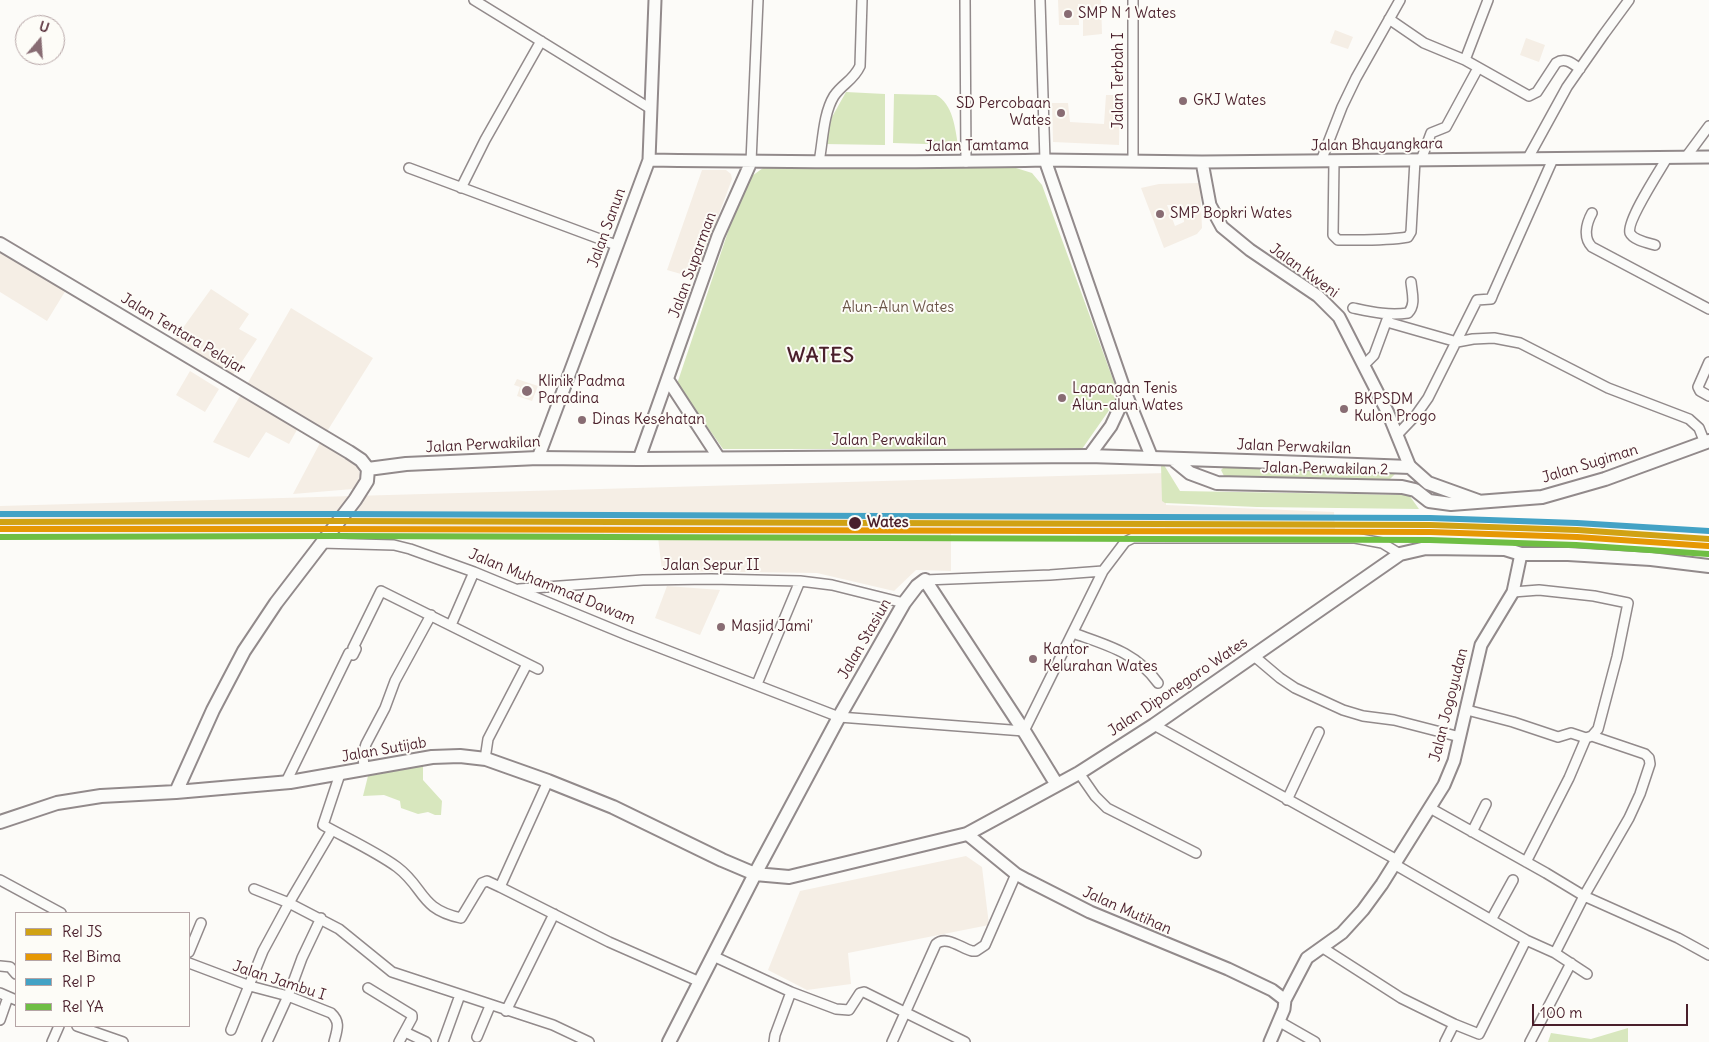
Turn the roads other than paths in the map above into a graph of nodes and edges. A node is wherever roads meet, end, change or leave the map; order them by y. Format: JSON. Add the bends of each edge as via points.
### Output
{"nodes":[{"id":1,"x":474,"y":0,"type":"edge"},
{"id":2,"x":655,"y":0,"type":"edge"},
{"id":3,"x":758,"y":0,"type":"edge"},
{"id":4,"x":862,"y":0,"type":"edge"},
{"id":5,"x":965,"y":0,"type":"edge"},
{"id":6,"x":1040,"y":0,"type":"edge"},
{"id":7,"x":1132,"y":0,"type":"edge"},
{"id":8,"x":1400,"y":0,"type":"edge"},
{"id":9,"x":1488,"y":0,"type":"edge"},
{"id":10,"x":1630,"y":0,"type":"edge"},
{"id":11,"x":1388,"y":19,"type":"junction"},
{"id":12,"x":540,"y":40,"type":"junction"},
{"id":13,"x":1465,"y":60,"type":"junction"},
{"id":14,"x":1478,"y":68,"type":"junction"},
{"id":15,"x":1580,"y":69,"type":"junction"},
{"id":16,"x":651,"y":109,"type":"junction"},
{"id":17,"x":1709,"y":126,"type":"edge"},
{"id":18,"x":1686,"y":157,"type":"junction"},
{"id":19,"x":1709,"y":157,"type":"edge"},
{"id":20,"x":1528,"y":158,"type":"junction"},
{"id":21,"x":1554,"y":158,"type":"junction"},
{"id":22,"x":1666,"y":158,"type":"junction"},
{"id":23,"x":649,"y":160,"type":"junction"},
{"id":24,"x":1044,"y":160,"type":"junction"},
{"id":25,"x":1418,"y":160,"type":"junction"},
{"id":26,"x":1133,"y":161,"type":"junction"},
{"id":27,"x":1321,"y":161,"type":"junction"},
{"id":28,"x":1334,"y":161,"type":"junction"},
{"id":29,"x":750,"y":162,"type":"junction"},
{"id":30,"x":819,"y":162,"type":"junction"},
{"id":31,"x":966,"y":162,"type":"junction"},
{"id":32,"x":1202,"y":162,"type":"junction"},
{"id":33,"x":409,"y":168,"type":"dead end"},
{"id":34,"x":461,"y":188,"type":"junction"},
{"id":35,"x":1592,"y":213,"type":"dead end"},
{"id":36,"x":0,"y":244,"type":"edge"},
{"id":37,"x":616,"y":245,"type":"junction"},
{"id":38,"x":1655,"y":245,"type":"dead end"},
{"id":39,"x":1411,"y":282,"type":"dead end"},
{"id":40,"x":1353,"y":308,"type":"dead end"},
{"id":41,"x":1709,"y":308,"type":"edge"},
{"id":42,"x":1388,"y":318,"type":"junction"},
{"id":43,"x":1457,"y":342,"type":"junction"},
{"id":44,"x":1709,"y":362,"type":"edge"},
{"id":45,"x":1364,"y":365,"type":"junction"},
{"id":46,"x":668,"y":380,"type":"junction"},
{"id":47,"x":1126,"y":394,"type":"junction"},
{"id":48,"x":1709,"y":396,"type":"edge"},
{"id":49,"x":1397,"y":435,"type":"junction"},
{"id":50,"x":1707,"y":442,"type":"edge"},
{"id":51,"x":1089,"y":456,"type":"junction"},
{"id":52,"x":538,"y":458,"type":"junction"},
{"id":53,"x":719,"y":458,"type":"junction"},
{"id":54,"x":1152,"y":458,"type":"junction"},
{"id":55,"x":639,"y":459,"type":"junction"},
{"id":56,"x":1174,"y":460,"type":"junction"},
{"id":57,"x":1410,"y":467,"type":"junction"},
{"id":58,"x":368,"y":469,"type":"junction"},
{"id":59,"x":1478,"y":501,"type":"junction"},
{"id":60,"x":320,"y":543,"type":"junction"},
{"id":61,"x":1400,"y":554,"type":"junction"},
{"id":62,"x":1521,"y":554,"type":"junction"},
{"id":63,"x":1709,"y":566,"type":"edge"},
{"id":64,"x":1103,"y":571,"type":"junction"},
{"id":65,"x":474,"y":572,"type":"junction"},
{"id":66,"x":925,"y":580,"type":"junction"},
{"id":67,"x":800,"y":581,"type":"junction"},
{"id":68,"x":516,"y":590,"type":"junction"},
{"id":69,"x":1514,"y":592,"type":"junction"},
{"id":70,"x":904,"y":603,"type":"junction"},
{"id":71,"x":431,"y":615,"type":"junction"},
{"id":72,"x":451,"y":625,"type":"junction"},
{"id":73,"x":1073,"y":633,"type":"junction"},
{"id":74,"x":1254,"y":656,"type":"junction"},
{"id":75,"x":527,"y":664,"type":"junction"},
{"id":76,"x":538,"y":669,"type":"dead end"},
{"id":77,"x":1158,"y":683,"type":"dead end"},
{"id":78,"x":757,"y":684,"type":"junction"},
{"id":79,"x":1467,"y":710,"type":"junction"},
{"id":80,"x":839,"y":717,"type":"junction"},
{"id":81,"x":1154,"y":725,"type":"junction"},
{"id":82,"x":1024,"y":731,"type":"junction"},
{"id":83,"x":1318,"y":732,"type":"dead end"},
{"id":84,"x":1460,"y":737,"type":"junction"},
{"id":85,"x":1589,"y":737,"type":"junction"},
{"id":86,"x":485,"y":759,"type":"junction"},
{"id":87,"x":364,"y":770,"type":"junction"},
{"id":88,"x":1079,"y":773,"type":"junction"},
{"id":89,"x":340,"y":774,"type":"junction"},
{"id":90,"x":548,"y":781,"type":"junction"},
{"id":91,"x":286,"y":782,"type":"junction"},
{"id":92,"x":1057,"y":785,"type":"junction"},
{"id":93,"x":176,"y":792,"type":"junction"},
{"id":94,"x":1288,"y":800,"type":"junction"},
{"id":95,"x":1486,"y":804,"type":"dead end"},
{"id":96,"x":1430,"y":808,"type":"junction"},
{"id":97,"x":0,"y":822,"type":"edge"},
{"id":98,"x":332,"y":830,"type":"junction"},
{"id":99,"x":1472,"y":832,"type":"junction"},
{"id":100,"x":967,"y":834,"type":"junction"},
{"id":101,"x":1196,"y":854,"type":"dead end"},
{"id":102,"x":1395,"y":862,"type":"junction"},
{"id":103,"x":1526,"y":862,"type":"junction"},
{"id":104,"x":755,"y":874,"type":"junction"},
{"id":105,"x":1016,"y":874,"type":"junction"},
{"id":106,"x":0,"y":880,"type":"edge"},
{"id":107,"x":1513,"y":880,"type":"dead end"},
{"id":108,"x":500,"y":887,"type":"junction"},
{"id":109,"x":254,"y":889,"type":"dead end"},
{"id":110,"x":1584,"y":896,"type":"junction"},
{"id":111,"x":289,"y":903,"type":"junction"},
{"id":112,"x":59,"y":912,"type":"edge"},
{"id":113,"x":554,"y":914,"type":"junction"},
{"id":114,"x":321,"y":918,"type":"junction"},
{"id":115,"x":1491,"y":920,"type":"junction"},
{"id":116,"x":201,"y":923,"type":"dead end"},
{"id":117,"x":1526,"y":940,"type":"junction"},
{"id":118,"x":1323,"y":948,"type":"junction"},
{"id":119,"x":190,"y":950,"type":"edge"},
{"id":120,"x":1554,"y":954,"type":"junction"},
{"id":121,"x":1709,"y":955,"type":"edge"},
{"id":122,"x":713,"y":956,"type":"junction"},
{"id":123,"x":1571,"y":963,"type":"junction"},
{"id":124,"x":190,"y":964,"type":"edge"},
{"id":125,"x":0,"y":966,"type":"edge"},
{"id":126,"x":15,"y":973,"type":"edge"},
{"id":127,"x":1587,"y":974,"type":"dead end"},
{"id":128,"x":700,"y":982,"type":"junction"},
{"id":129,"x":250,"y":986,"type":"junction"},
{"id":130,"x":368,"y":988,"type":"dead end"},
{"id":131,"x":791,"y":992,"type":"junction"},
{"id":132,"x":460,"y":995,"type":"junction"},
{"id":133,"x":288,"y":996,"type":"junction"},
{"id":134,"x":8,"y":997,"type":"edge"},
{"id":135,"x":1284,"y":1000,"type":"junction"},
{"id":136,"x":490,"y":1006,"type":"junction"},
{"id":137,"x":506,"y":1011,"type":"junction"},
{"id":138,"x":905,"y":1013,"type":"junction"},
{"id":139,"x":0,"y":1020,"type":"edge"},
{"id":140,"x":1280,"y":1022,"type":"junction"},
{"id":141,"x":1454,"y":1024,"type":"junction"},
{"id":142,"x":58,"y":1027,"type":"edge"},
{"id":143,"x":79,"y":1027,"type":"edge"},
{"id":144,"x":231,"y":1030,"type":"dead end"},
{"id":145,"x":405,"y":1032,"type":"junction"},
{"id":146,"x":477,"y":1037,"type":"dead end"},
{"id":147,"x":52,"y":1042,"type":"edge"},
{"id":148,"x":123,"y":1042,"type":"edge"},
{"id":149,"x":267,"y":1042,"type":"edge"},
{"id":150,"x":334,"y":1042,"type":"edge"},
{"id":151,"x":399,"y":1042,"type":"edge"},
{"id":152,"x":426,"y":1042,"type":"edge"},
{"id":153,"x":442,"y":1042,"type":"edge"},
{"id":154,"x":589,"y":1042,"type":"edge"},
{"id":155,"x":669,"y":1042,"type":"edge"},
{"id":156,"x":774,"y":1042,"type":"edge"},
{"id":157,"x":892,"y":1042,"type":"edge"},
{"id":158,"x":965,"y":1042,"type":"edge"},
{"id":159,"x":1270,"y":1042,"type":"edge"},
{"id":160,"x":1315,"y":1042,"type":"edge"},
{"id":161,"x":1444,"y":1042,"type":"edge"},
{"id":162,"x":1530,"y":1042,"type":"edge"}],
"edges":[{"from":1,"to":12,"type":"street"},
{"from":2,"to":16,"type":"street","name":"Jalan Sanun"},
{"from":3,"to":29,"type":"street"},
{"from":4,"to":30,"type":"street","via":[[860,66],[855,76],[833,98]]},
{"from":5,"to":31,"type":"street"},
{"from":6,"to":24,"type":"street"},
{"from":7,"to":26,"type":"street","name":"Jalan Terbah I"},
{"from":8,"to":11,"type":"street"},
{"from":9,"to":13,"type":"street"},
{"from":10,"to":15,"type":"street"},
{"from":11,"to":13,"type":"street","via":[[1424,43]]},
{"from":11,"to":27,"type":"street","via":[[1342,107]]},
{"from":12,"to":16,"type":"street"},
{"from":12,"to":34,"type":"street"},
{"from":13,"to":14,"type":"street"},
{"from":14,"to":15,"type":"street","via":[[1529,96],[1537,92],[1560,61],[1569,61]]},
{"from":14,"to":25,"type":"street","via":[[1446,127],[1434,131],[1428,138]]},
{"from":15,"to":20,"type":"street"},
{"from":16,"to":23,"type":"street","name":"Jalan Sanun"},
{"from":17,"to":18,"type":"street"},
{"from":18,"to":19,"type":"street","name":"Jalan Bhayangkara"},
{"from":18,"to":22,"type":"street","name":"Jalan Bhayangkara"},
{"from":20,"to":21,"type":"street","name":"Jalan Bhayangkara"},
{"from":20,"to":25,"type":"street","name":"Jalan Bhayangkara"},
{"from":21,"to":22,"type":"street","name":"Jalan Bhayangkara"},
{"from":21,"to":43,"type":"street","via":[[1493,294],[1490,299],[1477,300]]},
{"from":22,"to":38,"type":"street","via":[[1630,227],[1633,236]]},
{"from":23,"to":29,"type":"street","name":"Jalan Tamtama"},
{"from":23,"to":37,"type":"street","name":"Jalan Sanun"},
{"from":24,"to":26,"type":"street","name":"Jalan Bhayangkara"},
{"from":24,"to":31,"type":"street","name":"Jalan Tamtama"},
{"from":24,"to":47,"type":"street","name":"Jalan Tamtama"},
{"from":25,"to":28,"type":"street","name":"Jalan Bhayangkara"},
{"from":25,"to":28,"type":"street","via":[[1408,237],[1362,240],[1338,240],[1333,235]]},
{"from":26,"to":32,"type":"street","name":"Jalan Bhayangkara"},
{"from":27,"to":28,"type":"street","name":"Jalan Bhayangkara"},
{"from":27,"to":32,"type":"street","name":"Jalan Bhayangkara"},
{"from":29,"to":30,"type":"street","name":"Jalan Tamtama"},
{"from":29,"to":46,"type":"street","name":"Jalan Suparman","via":[[718,236]]},
{"from":30,"to":31,"type":"street","name":"Jalan Tamtama"},
{"from":32,"to":45,"type":"street","name":"Jalan Kweni","via":[[1210,206],[1222,227],[1329,305],[1339,317]]},
{"from":33,"to":34,"type":"street"},
{"from":34,"to":37,"type":"street"},
{"from":35,"to":41,"type":"street","via":[[1586,238],[1592,247]]},
{"from":36,"to":58,"type":"main road","name":"Jalan Tentara Pelajar","via":[[350,452]]},
{"from":37,"to":52,"type":"street","name":"Jalan Sanun"},
{"from":39,"to":42,"type":"street","via":[[1413,303],[1410,312]]},
{"from":40,"to":42,"type":"street"},
{"from":42,"to":43,"type":"street"},
{"from":42,"to":45,"type":"street","via":[[1374,355]]},
{"from":43,"to":49,"type":"street","via":[[1416,416]]},
{"from":43,"to":50,"type":"street","via":[[1494,338],[1531,347],[1608,388],[1689,419]]},
{"from":44,"to":48,"type":"street","via":[[1698,387]]},
{"from":45,"to":49,"type":"street","name":"Jalan Kweni"},
{"from":46,"to":53,"type":"street"},
{"from":46,"to":55,"type":"street","name":"Jalan Suparman"},
{"from":47,"to":51,"type":"street","via":[[1111,426]]},
{"from":47,"to":54,"type":"street","name":"Jalan Tamtama"},
{"from":49,"to":57,"type":"street","name":"Jalan Kweni"},
{"from":50,"to":59,"type":"main road","name":"Jalan Sugiman","via":[[1551,495]]},
{"from":51,"to":53,"type":"main road","name":"Jalan Perwakilan"},
{"from":51,"to":54,"type":"main road","name":"Jalan Perwakilan"},
{"from":52,"to":55,"type":"main road","name":"Jalan Perwakilan"},
{"from":52,"to":58,"type":"main road","name":"Jalan Perwakilan","via":[[406,464]]},
{"from":53,"to":55,"type":"main road","name":"Jalan Perwakilan"},
{"from":54,"to":56,"type":"main road","name":"Jalan Perwakilan"},
{"from":56,"to":57,"type":"main road","name":"Jalan Perwakilan"},
{"from":56,"to":59,"type":"main road","name":"Jalan Perwakilan 2","via":[[1190,473],[1217,483],[1402,487],[1415,490],[1429,500],[1451,504]]},
{"from":57,"to":59,"type":"main road","via":[[1428,483]]},
{"from":58,"to":60,"type":"main road","via":[[367,481],[355,500]]},
{"from":60,"to":65,"type":"street","name":"Jalan Muhammad Dawam","via":[[394,545]]},
{"from":60,"to":93,"type":"main road","via":[[244,651]]},
{"from":61,"to":62,"type":"main road","via":[[1426,548],[1505,549]]},
{"from":61,"to":64,"type":"street","via":[[1382,542],[1356,538],[1133,538],[1125,542]]},
{"from":61,"to":74,"type":"main road","name":"Jalan Diponegoro Wates"},
{"from":62,"to":63,"type":"main road","via":[[1568,554]]},
{"from":62,"to":69,"type":"street","name":"Jalan Jogoyudan"},
{"from":64,"to":66,"type":"street"},
{"from":64,"to":73,"type":"street"},
{"from":65,"to":68,"type":"street","name":"Jalan Muhammad Dawam"},
{"from":65,"to":72,"type":"street"},
{"from":66,"to":70,"type":"main road","name":"Jalan Stasiun"},
{"from":66,"to":82,"type":"main road"},
{"from":67,"to":68,"type":"street","name":"Jalan Sepur II","via":[[643,580]]},
{"from":67,"to":70,"type":"street","name":"Jalan Sepur II","via":[[832,585]]},
{"from":67,"to":78,"type":"street"},
{"from":68,"to":78,"type":"street","name":"Jalan Muhammad Dawam","via":[[627,636]]},
{"from":69,"to":79,"type":"street","name":"Jalan Jogoyudan","via":[[1481,646]]},
{"from":69,"to":85,"type":"street","via":[[1540,590],[1628,603],[1618,657],[1598,729]]},
{"from":70,"to":80,"type":"main road","name":"Jalan Stasiun"},
{"from":71,"to":72,"type":"street"},
{"from":71,"to":87,"type":"street","via":[[366,744]]},
{"from":71,"to":91,"type":"street","via":[[381,592],[353,648],[356,650],[353,655],[349,654]]},
{"from":72,"to":75,"type":"street"},
{"from":73,"to":77,"type":"street","via":[[1129,655],[1144,666]]},
{"from":73,"to":82,"type":"street"},
{"from":74,"to":81,"type":"main road","name":"Jalan Diponegoro Wates"},
{"from":74,"to":84,"type":"street","via":[[1295,688],[1343,710]]},
{"from":75,"to":76,"type":"street"},
{"from":75,"to":86,"type":"street","via":[[488,739]]},
{"from":78,"to":80,"type":"street","name":"Jalan Muhammad Dawam"},
{"from":79,"to":84,"type":"street","name":"Jalan Jogoyudan"},
{"from":79,"to":85,"type":"street","via":[[1558,737],[1571,733]]},
{"from":80,"to":82,"type":"street","name":"Jalan Muhammad Dawam"},
{"from":80,"to":104,"type":"main road","name":"Jalan Stasiun"},
{"from":81,"to":88,"type":"main road","name":"Jalan Diponegoro Wates"},
{"from":81,"to":94,"type":"street"},
{"from":82,"to":92,"type":"main road"},
{"from":83,"to":94,"type":"street"},
{"from":84,"to":96,"type":"street","name":"Jalan Jogoyudan","via":[[1444,785]]},
{"from":85,"to":103,"type":"street"},
{"from":85,"to":110,"type":"street","via":[[1645,754],[1650,764],[1629,818]]},
{"from":86,"to":87,"type":"main road","name":"Jalan Sutijab","via":[[432,757]]},
{"from":86,"to":90,"type":"main road","name":"Jalan Sutijab"},
{"from":87,"to":89,"type":"main road","name":"Jalan Sutijab"},
{"from":88,"to":92,"type":"main road","name":"Jalan Diponegoro Wates"},
{"from":88,"to":101,"type":"street","via":[[1107,808]]},
{"from":89,"to":91,"type":"main road","name":"Jalan Sutijab"},
{"from":89,"to":98,"type":"street","via":[[323,825]]},
{"from":90,"to":104,"type":"main road","name":"Jalan Sutijab","via":[[613,807]]},
{"from":90,"to":108,"type":"street"},
{"from":91,"to":93,"type":"main road","name":"Jalan Sutijab"},
{"from":92,"to":100,"type":"main road","name":"Jalan Diponegoro Wates"},
{"from":93,"to":97,"type":"main road","name":"Jalan Sutijab","via":[[101,796],[56,803]]},
{"from":94,"to":102,"type":"street"},
{"from":95,"to":99,"type":"street"},
{"from":96,"to":99,"type":"street"},
{"from":96,"to":102,"type":"street","name":"Jalan Jogoyudan"},
{"from":98,"to":108,"type":"street","via":[[396,866],[409,877],[428,903],[445,914],[461,918],[483,882]]},
{"from":98,"to":111,"type":"street"},
{"from":99,"to":103,"type":"street"},
{"from":100,"to":104,"type":"main road","name":"Jalan Diponegoro Wates","via":[[790,877]]},
{"from":100,"to":105,"type":"street","name":"Jalan Mutihan"},
{"from":102,"to":115,"type":"street"},
{"from":102,"to":118,"type":"street","name":"Jalan Jogoyudan","via":[[1363,910]]},
{"from":103,"to":110,"type":"street"},
{"from":104,"to":122,"type":"main road","name":"Jalan Stasiun"},
{"from":105,"to":135,"type":"street","name":"Jalan Mutihan","via":[[1090,912],[1246,977]]},
{"from":105,"to":138,"type":"street","via":[[985,946],[972,951],[939,941]]},
{"from":106,"to":112,"type":"street"},
{"from":107,"to":115,"type":"street"},
{"from":108,"to":113,"type":"street"},
{"from":109,"to":111,"type":"street"},
{"from":110,"to":120,"type":"street"},
{"from":110,"to":121,"type":"street"},
{"from":111,"to":114,"type":"street"},
{"from":111,"to":129,"type":"street","via":[[264,950]]},
{"from":113,"to":128,"type":"street"},
{"from":113,"to":137,"type":"street"},
{"from":114,"to":132,"type":"street","via":[[392,972]]},
{"from":114,"to":133,"type":"street"},
{"from":115,"to":117,"type":"street"},
{"from":116,"to":119,"type":"street"},
{"from":117,"to":120,"type":"street"},
{"from":117,"to":141,"type":"street","via":[[1479,1034]]},
{"from":118,"to":135,"type":"street","name":"Jalan Jogoyudan","via":[[1307,958]]},
{"from":118,"to":141,"type":"street","via":[[1401,998]]},
{"from":120,"to":123,"type":"street"},
{"from":122,"to":128,"type":"main road","name":"Jalan Stasiun"},
{"from":122,"to":131,"type":"street"},
{"from":123,"to":127,"type":"street"},
{"from":123,"to":162,"type":"street"},
{"from":124,"to":129,"type":"street","name":"Jalan Jambu I"},
{"from":125,"to":126,"type":"street","via":[[10,967]]},
{"from":128,"to":155,"type":"main road","name":"Jalan Stasiun"},
{"from":129,"to":133,"type":"street","name":"Jalan Jambu I"},
{"from":129,"to":144,"type":"street"},
{"from":130,"to":145,"type":"street","via":[[412,1014]]},
{"from":131,"to":138,"type":"street","via":[[849,1010],[864,992]]},
{"from":131,"to":156,"type":"street"},
{"from":132,"to":136,"type":"street"},
{"from":132,"to":153,"type":"street"},
{"from":133,"to":149,"type":"street"},
{"from":133,"to":150,"type":"street","name":"Jalan Jambu I","via":[[337,1018]]},
{"from":134,"to":139,"type":"street"},
{"from":135,"to":140,"type":"street","name":"Jalan Jogoyudan"},
{"from":136,"to":137,"type":"street"},
{"from":136,"to":146,"type":"street"},
{"from":137,"to":154,"type":"street","via":[[562,1029]]},
{"from":138,"to":157,"type":"street"},
{"from":138,"to":158,"type":"street"},
{"from":140,"to":159,"type":"street","name":"Jalan Jogoyudan"},
{"from":140,"to":160,"type":"street"},
{"from":141,"to":161,"type":"street"},
{"from":142,"to":147,"type":"street"},
{"from":143,"to":148,"type":"street"},
{"from":145,"to":151,"type":"street"},
{"from":145,"to":152,"type":"street"}]}
